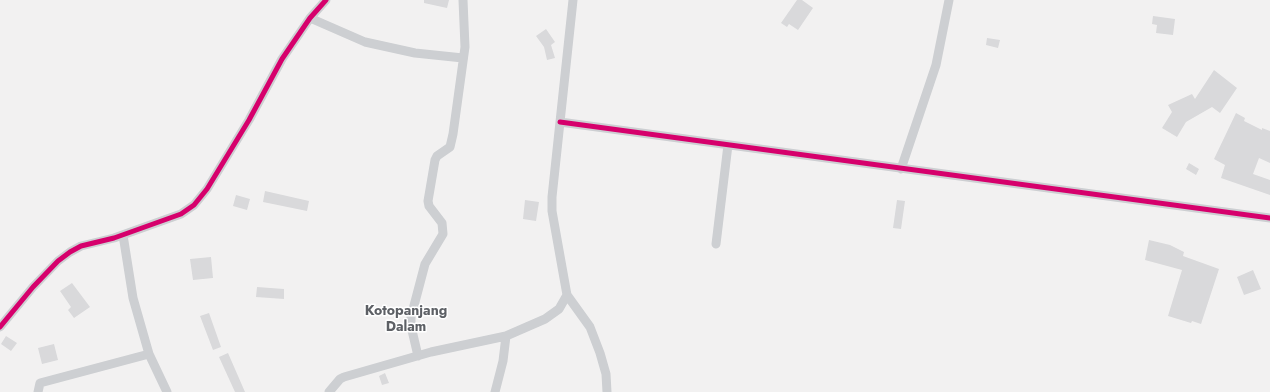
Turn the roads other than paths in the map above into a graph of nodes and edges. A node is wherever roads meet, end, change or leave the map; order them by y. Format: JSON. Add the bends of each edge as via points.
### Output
{"nodes":[{"id":1,"x":326,"y":0,"type":"edge"},
{"id":2,"x":463,"y":0,"type":"edge"},
{"id":3,"x":573,"y":0,"type":"edge"},
{"id":4,"x":949,"y":0,"type":"edge"},
{"id":5,"x":310,"y":18,"type":"junction"},
{"id":6,"x":463,"y":58,"type":"junction"},
{"id":7,"x":560,"y":122,"type":"junction"},
{"id":8,"x":728,"y":145,"type":"junction"},
{"id":9,"x":901,"y":169,"type":"junction"},
{"id":10,"x":1270,"y":218,"type":"edge"},
{"id":11,"x":122,"y":235,"type":"junction"},
{"id":12,"x":716,"y":244,"type":"dead end"},
{"id":13,"x":567,"y":295,"type":"junction"},
{"id":14,"x":0,"y":327,"type":"edge"},
{"id":15,"x":506,"y":336,"type":"junction"},
{"id":16,"x":149,"y":354,"type":"junction"},
{"id":17,"x":418,"y":356,"type":"junction"},
{"id":18,"x":38,"y":392,"type":"edge"},
{"id":19,"x":167,"y":392,"type":"edge"},
{"id":20,"x":329,"y":392,"type":"edge"},
{"id":21,"x":495,"y":392,"type":"edge"},
{"id":22,"x":607,"y":392,"type":"edge"}],
"edges":[{"from":1,"to":5,"type":"street"},
{"from":2,"to":6,"type":"street"},
{"from":3,"to":7,"type":"street"},
{"from":4,"to":9,"type":"street","via":[[936,65]]},
{"from":5,"to":6,"type":"street","via":[[365,42],[415,53]]},
{"from":5,"to":11,"type":"street","via":[[282,59],[207,189],[194,205],[181,214]]},
{"from":6,"to":17,"type":"street","via":[[451,144],[435,160],[428,197],[428,206],[442,222],[443,230],[440,241],[425,264],[413,307],[411,326]]},
{"from":7,"to":8,"type":"street"},
{"from":7,"to":13,"type":"street","via":[[552,212]]},
{"from":8,"to":9,"type":"street"},
{"from":8,"to":12,"type":"street"},
{"from":9,"to":10,"type":"street"},
{"from":11,"to":14,"type":"street","via":[[81,246],[58,261]]},
{"from":11,"to":16,"type":"street","via":[[133,298]]},
{"from":13,"to":15,"type":"street","via":[[559,309],[545,319]]},
{"from":13,"to":22,"type":"street","via":[[590,327],[606,374]]},
{"from":15,"to":17,"type":"street"},
{"from":15,"to":21,"type":"street","via":[[503,362]]},
{"from":16,"to":18,"type":"street","via":[[40,383]]},
{"from":16,"to":19,"type":"street"},
{"from":17,"to":20,"type":"street","via":[[344,377]]}]}
